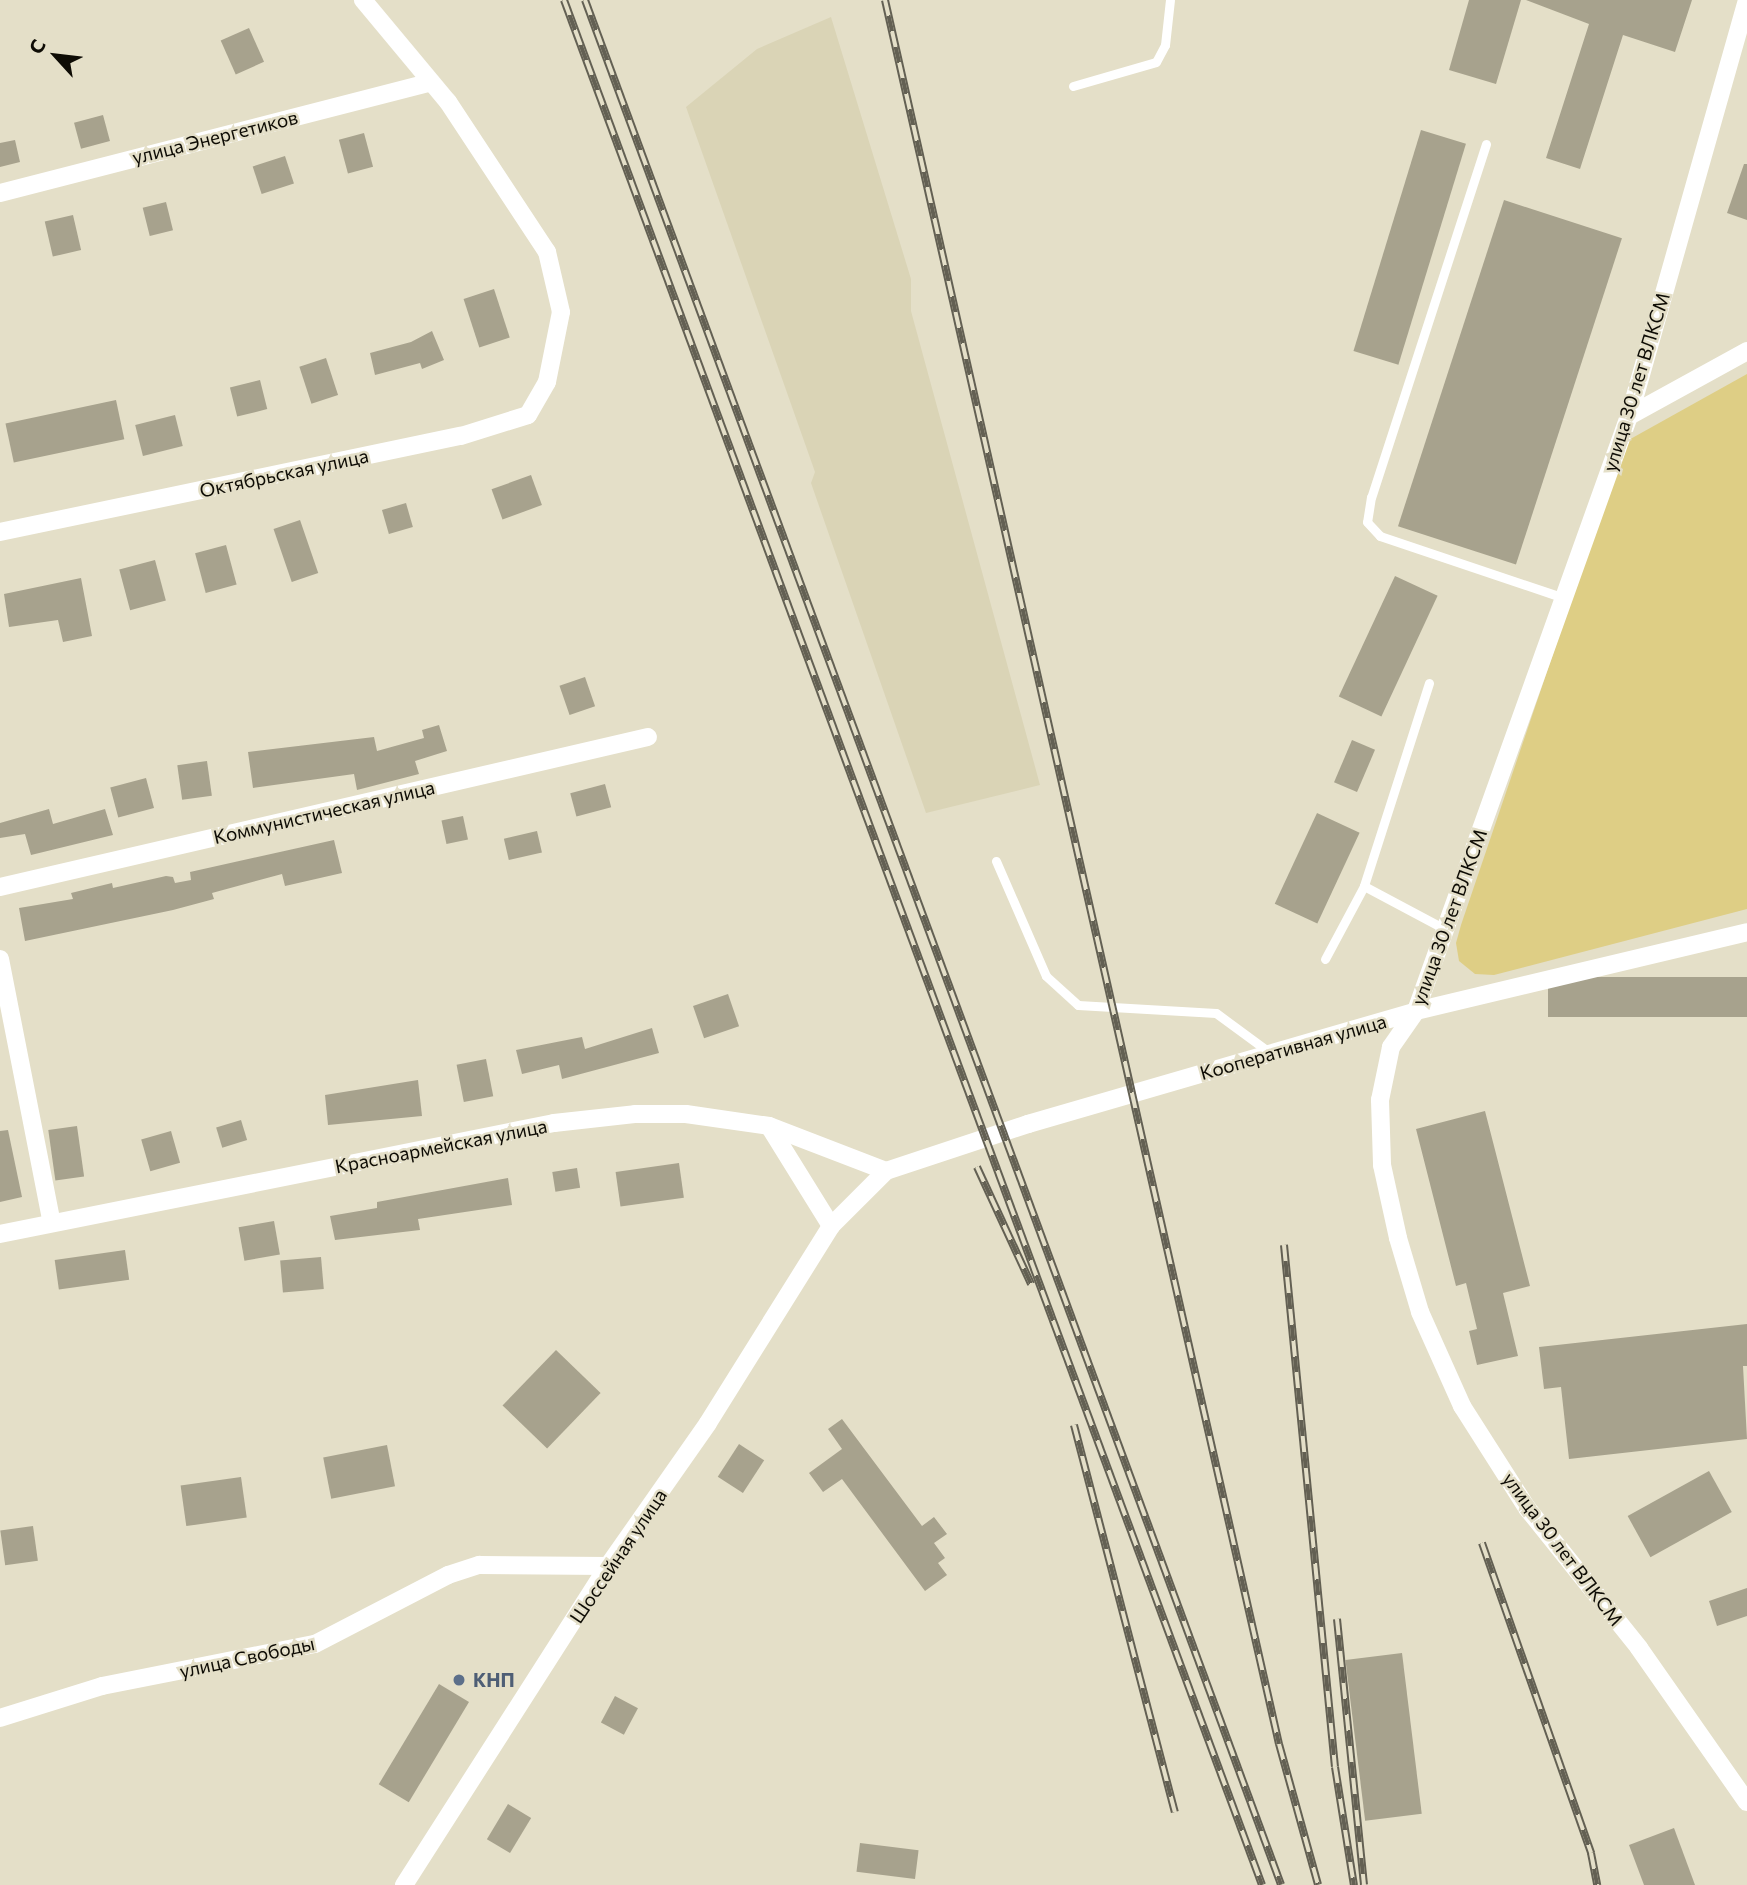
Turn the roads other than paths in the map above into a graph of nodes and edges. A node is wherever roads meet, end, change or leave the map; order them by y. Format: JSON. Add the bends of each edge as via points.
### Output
{"nodes":[{"id":1,"x":363,"y":0,"type":"edge"},
{"id":2,"x":1170,"y":0,"type":"edge"},
{"id":3,"x":1747,"y":0,"type":"edge"},
{"id":4,"x":431,"y":82,"type":"junction"},
{"id":5,"x":1073,"y":86,"type":"dead end"},
{"id":6,"x":1486,"y":144,"type":"dead end"},
{"id":7,"x":0,"y":192,"type":"edge"},
{"id":8,"x":1747,"y":351,"type":"edge"},
{"id":9,"x":1629,"y":416,"type":"junction"},
{"id":10,"x":0,"y":532,"type":"edge"},
{"id":11,"x":1564,"y":598,"type":"junction"},
{"id":12,"x":1429,"y":683,"type":"dead end"},
{"id":13,"x":648,"y":737,"type":"dead end"},
{"id":14,"x":996,"y":861,"type":"dead end"},
{"id":15,"x":1364,"y":886,"type":"junction"},
{"id":16,"x":0,"y":887,"type":"edge"},
{"id":17,"x":1445,"y":929,"type":"junction"},
{"id":18,"x":1747,"y":932,"type":"edge"},
{"id":19,"x":0,"y":959,"type":"edge"},
{"id":20,"x":1325,"y":959,"type":"dead end"},
{"id":21,"x":1416,"y":1011,"type":"junction"},
{"id":22,"x":1270,"y":1054,"type":"junction"},
{"id":23,"x":769,"y":1126,"type":"junction"},
{"id":24,"x":886,"y":1171,"type":"junction"},
{"id":25,"x":52,"y":1223,"type":"junction"},
{"id":26,"x":831,"y":1226,"type":"junction"},
{"id":27,"x":0,"y":1234,"type":"edge"},
{"id":28,"x":608,"y":1566,"type":"junction"},
{"id":29,"x":0,"y":1718,"type":"edge"},
{"id":30,"x":1747,"y":1802,"type":"edge"},
{"id":31,"x":404,"y":1885,"type":"edge"}],
"edges":[{"from":1,"to":4,"type":"street","name":"Октябрьская улица"},
{"from":2,"to":5,"type":"lane","via":[[1165,45],[1156,62]]},
{"from":3,"to":9,"type":"street","name":"улица 30 лет ВЛКСМ"},
{"from":4,"to":7,"type":"street","name":"улица Энергетиков"},
{"from":4,"to":10,"type":"street","name":"Октябрьская улица","via":[[547,252],[561,312],[547,382],[528,415],[461,436]]},
{"from":6,"to":11,"type":"lane","via":[[1371,497],[1367,522],[1380,536]]},
{"from":8,"to":9,"type":"street"},
{"from":9,"to":11,"type":"street","name":"улица 30 лет ВЛКСМ"},
{"from":11,"to":17,"type":"street","name":"улица 30 лет ВЛКСМ"},
{"from":12,"to":15,"type":"lane"},
{"from":13,"to":16,"type":"street","name":"Коммунистическая улица"},
{"from":14,"to":22,"type":"lane","via":[[1046,976],[1078,1005],[1216,1013]]},
{"from":15,"to":17,"type":"lane"},
{"from":15,"to":20,"type":"lane"},
{"from":17,"to":21,"type":"street","name":"улица 30 лет ВЛКСМ"},
{"from":18,"to":21,"type":"street","name":"Кооперативная улица"},
{"from":19,"to":25,"type":"street"},
{"from":21,"to":22,"type":"street","name":"Кооперативная улица"},
{"from":21,"to":30,"type":"street","name":"улица 30 лет ВЛКСМ","via":[[1391,1046],[1380,1100],[1382,1165],[1405,1262],[1440,1360],[1462,1406],[1527,1508],[1639,1648]]},
{"from":22,"to":24,"type":"street","name":"Кооперативная улица","via":[[1016,1127]]},
{"from":23,"to":24,"type":"street"},
{"from":23,"to":25,"type":"street","name":"Красноармейская улица","via":[[686,1114],[554,1123]]},
{"from":23,"to":26,"type":"street"},
{"from":24,"to":26,"type":"street","name":"Кооперативная улица"},
{"from":25,"to":27,"type":"street","name":"Красноармейская улица"},
{"from":26,"to":28,"type":"street","name":"Шоссейная улица","via":[[708,1423]]},
{"from":28,"to":29,"type":"street","name":"улица Свободы","via":[[479,1566],[448,1575],[315,1644],[102,1686]]},
{"from":28,"to":31,"type":"street","name":"Шоссейная улица"}]}
